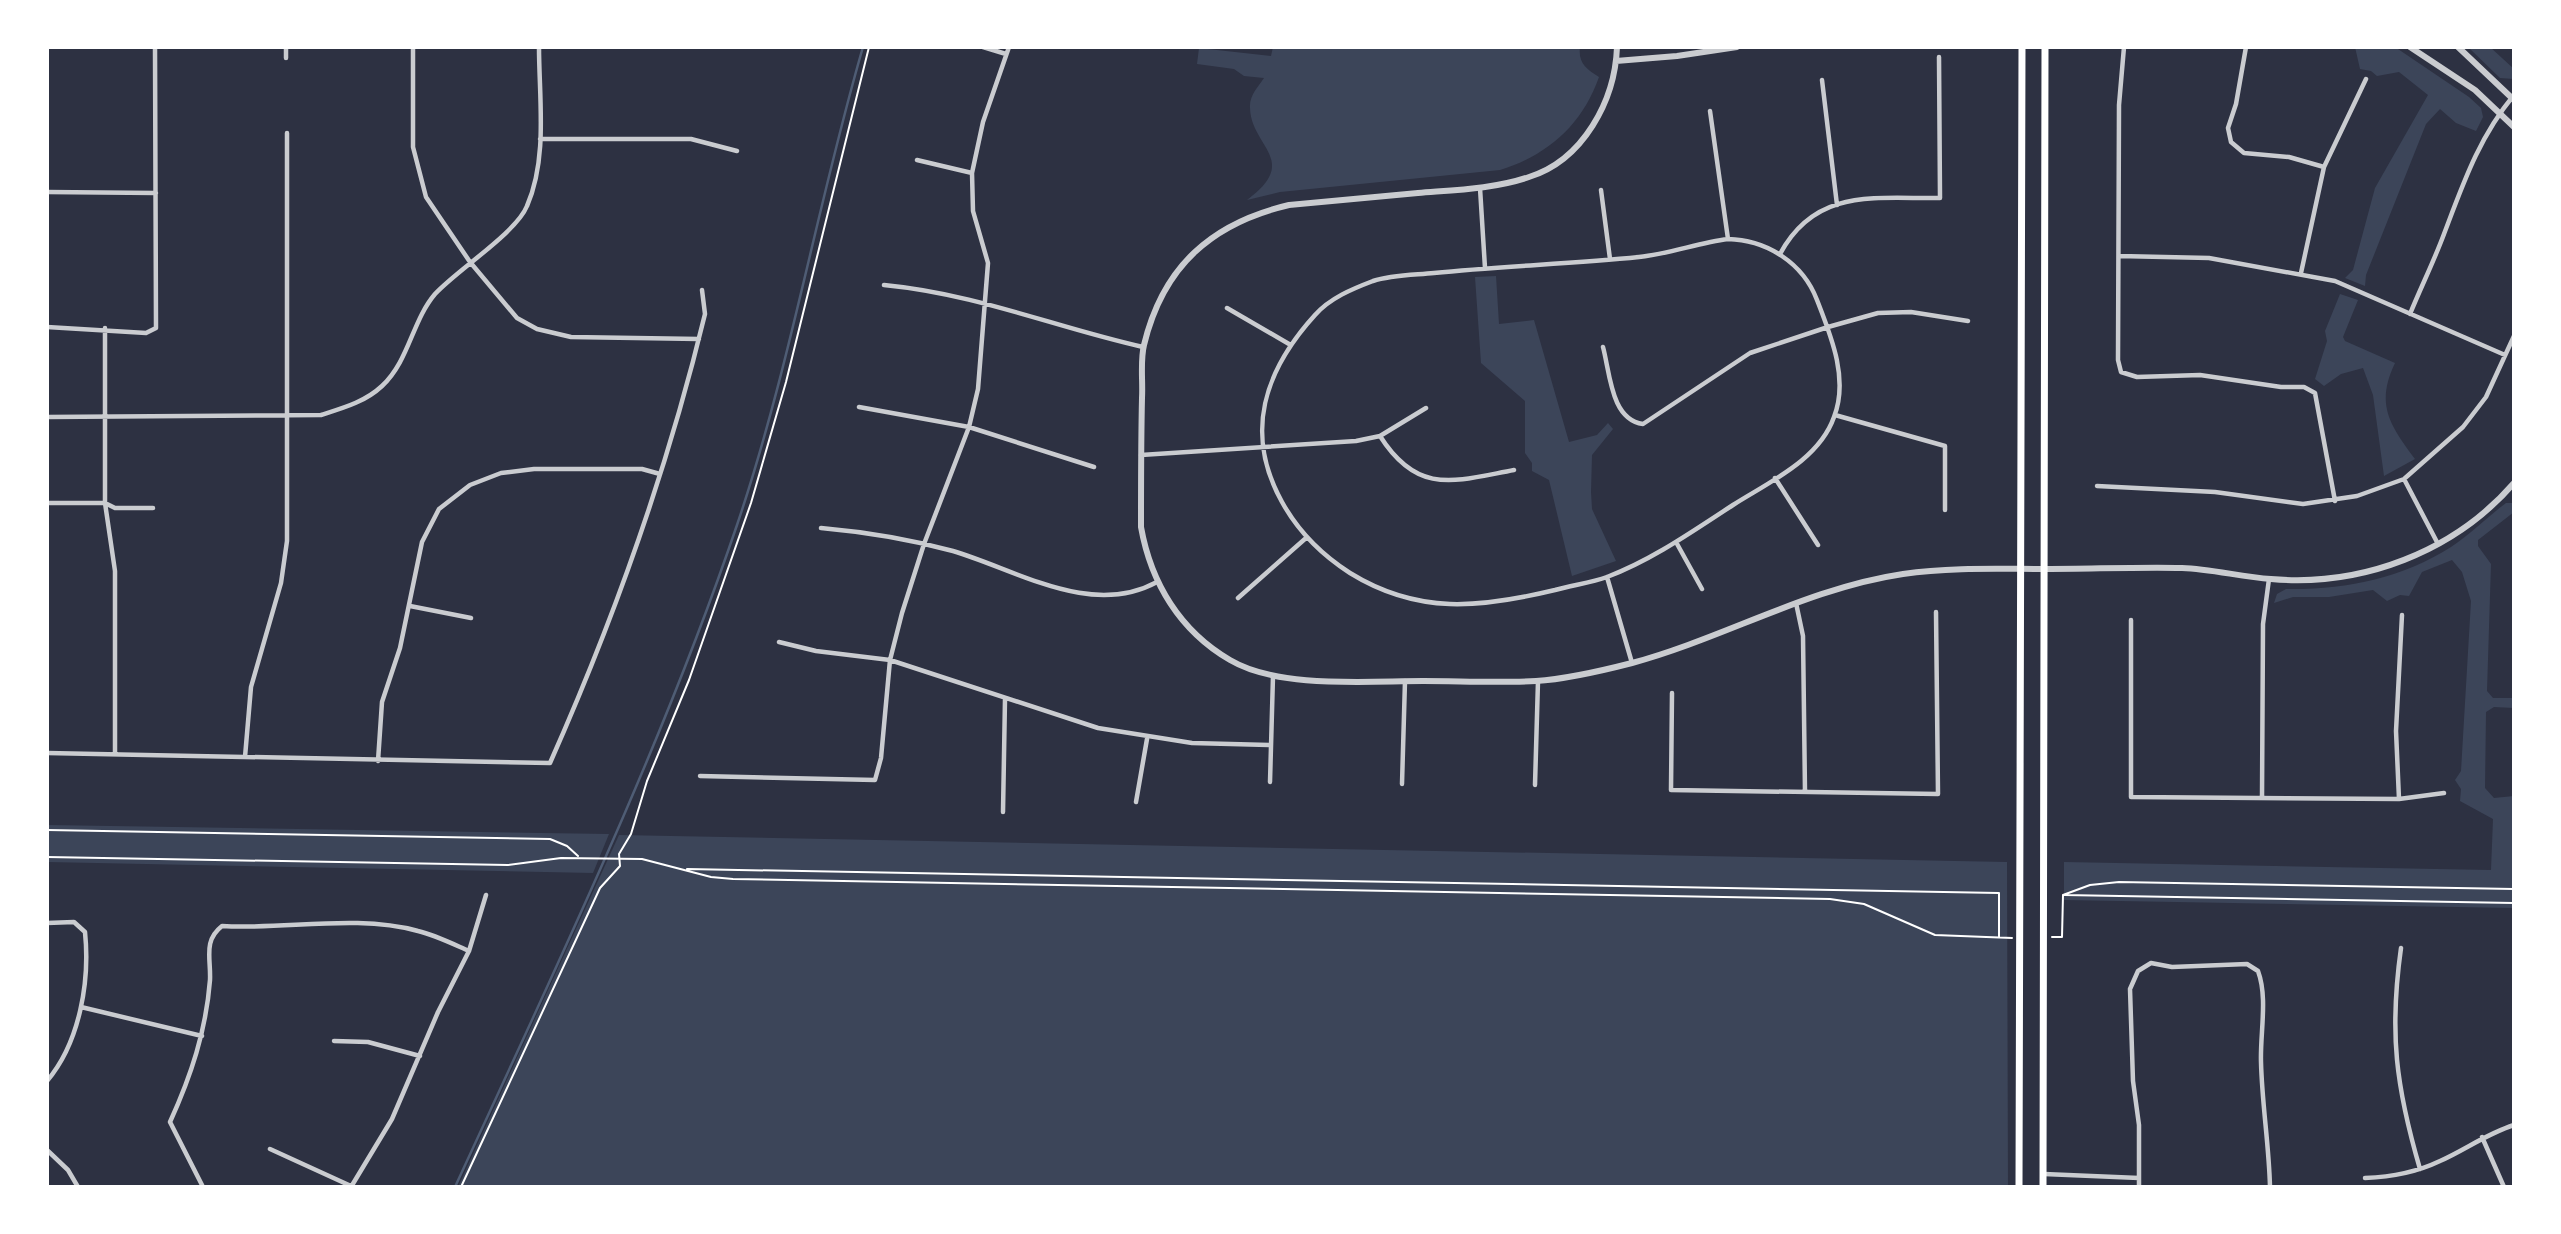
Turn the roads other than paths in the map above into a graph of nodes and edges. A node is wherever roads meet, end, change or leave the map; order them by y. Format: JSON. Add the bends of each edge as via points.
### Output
{"nodes":[{"id":1,"x":155,"y":47,"type":"edge"},
{"id":2,"x":286,"y":47,"type":"edge"},
{"id":3,"x":413,"y":47,"type":"edge"},
{"id":4,"x":539,"y":47,"type":"edge"},
{"id":5,"x":983,"y":47,"type":"edge"},
{"id":6,"x":1009,"y":47,"type":"edge"},
{"id":7,"x":1617,"y":47,"type":"edge"},
{"id":8,"x":1737,"y":47,"type":"edge"},
{"id":9,"x":2022,"y":47,"type":"edge"},
{"id":10,"x":2045,"y":47,"type":"edge"},
{"id":11,"x":2124,"y":47,"type":"edge"},
{"id":12,"x":2246,"y":47,"type":"edge"},
{"id":13,"x":2410,"y":47,"type":"edge"},
{"id":14,"x":2458,"y":47,"type":"edge"},
{"id":15,"x":1006,"y":54,"type":"junction"},
{"id":16,"x":1939,"y":57,"type":"dead end"},
{"id":17,"x":286,"y":58,"type":"dead end"},
{"id":18,"x":1616,"y":61,"type":"junction"},
{"id":19,"x":2365,"y":79,"type":"dead end"},
{"id":20,"x":1822,"y":80,"type":"dead end"},
{"id":21,"x":2513,"y":98,"type":"edge"},
{"id":22,"x":1710,"y":111,"type":"dead end"},
{"id":23,"x":2500,"y":112,"type":"junction"},
{"id":24,"x":2514,"y":127,"type":"edge"},
{"id":25,"x":287,"y":132,"type":"dead end"},
{"id":26,"x":540,"y":139,"type":"junction"},
{"id":27,"x":737,"y":150,"type":"dead end"},
{"id":28,"x":917,"y":160,"type":"dead end"},
{"id":29,"x":2324,"y":167,"type":"junction"},
{"id":30,"x":972,"y":173,"type":"junction"},
{"id":31,"x":1480,"y":188,"type":"junction"},
{"id":32,"x":1601,"y":190,"type":"dead end"},
{"id":33,"x":47,"y":192,"type":"edge"},
{"id":34,"x":156,"y":193,"type":"junction"},
{"id":35,"x":1837,"y":205,"type":"junction"},
{"id":36,"x":1728,"y":239,"type":"junction"},
{"id":37,"x":1780,"y":254,"type":"junction"},
{"id":38,"x":2119,"y":256,"type":"junction"},
{"id":39,"x":1610,"y":259,"type":"junction"},
{"id":40,"x":470,"y":262,"type":"junction"},
{"id":41,"x":1485,"y":268,"type":"junction"},
{"id":42,"x":2301,"y":273,"type":"junction"},
{"id":43,"x":884,"y":285,"type":"dead end"},
{"id":44,"x":702,"y":290,"type":"dead end"},
{"id":45,"x":986,"y":302,"type":"junction"},
{"id":46,"x":1227,"y":308,"type":"dead end"},
{"id":47,"x":2410,"y":314,"type":"junction"},
{"id":48,"x":1968,"y":321,"type":"dead end"},
{"id":49,"x":47,"y":327,"type":"edge"},
{"id":50,"x":1828,"y":327,"type":"junction"},
{"id":51,"x":105,"y":328,"type":"junction"},
{"id":52,"x":2514,"y":336,"type":"edge"},
{"id":53,"x":699,"y":339,"type":"junction"},
{"id":54,"x":1289,"y":344,"type":"junction"},
{"id":55,"x":1603,"y":346,"type":"dead end"},
{"id":56,"x":1143,"y":347,"type":"junction"},
{"id":57,"x":2505,"y":355,"type":"junction"},
{"id":58,"x":859,"y":407,"type":"dead end"},
{"id":59,"x":1426,"y":408,"type":"dead end"},
{"id":60,"x":288,"y":415,"type":"junction"},
{"id":61,"x":1835,"y":415,"type":"junction"},
{"id":62,"x":105,"y":416,"type":"junction"},
{"id":63,"x":47,"y":418,"type":"edge"},
{"id":64,"x":969,"y":427,"type":"junction"},
{"id":65,"x":1380,"y":436,"type":"junction"},
{"id":66,"x":1264,"y":448,"type":"junction"},
{"id":67,"x":1140,"y":456,"type":"junction"},
{"id":68,"x":1094,"y":467,"type":"dead end"},
{"id":69,"x":1514,"y":470,"type":"dead end"},
{"id":70,"x":660,"y":474,"type":"junction"},
{"id":71,"x":1775,"y":478,"type":"junction"},
{"id":72,"x":2404,"y":480,"type":"junction"},
{"id":73,"x":2513,"y":485,"type":"edge"},
{"id":74,"x":2097,"y":486,"type":"dead end"},
{"id":75,"x":2334,"y":500,"type":"junction"},
{"id":76,"x":47,"y":503,"type":"edge"},
{"id":77,"x":105,"y":503,"type":"junction"},
{"id":78,"x":153,"y":508,"type":"dead end"},
{"id":79,"x":1945,"y":510,"type":"dead end"},
{"id":80,"x":821,"y":528,"type":"dead end"},
{"id":81,"x":1307,"y":538,"type":"junction"},
{"id":82,"x":1676,"y":542,"type":"junction"},
{"id":83,"x":924,"y":544,"type":"junction"},
{"id":84,"x":2438,"y":544,"type":"junction"},
{"id":85,"x":1818,"y":545,"type":"dead end"},
{"id":86,"x":2020,"y":569,"type":"junction"},
{"id":87,"x":2045,"y":569,"type":"junction"},
{"id":88,"x":1607,"y":577,"type":"junction"},
{"id":89,"x":2269,"y":579,"type":"junction"},
{"id":90,"x":1157,"y":582,"type":"junction"},
{"id":91,"x":1702,"y":589,"type":"dead end"},
{"id":92,"x":1238,"y":598,"type":"dead end"},
{"id":93,"x":1796,"y":602,"type":"junction"},
{"id":94,"x":410,"y":606,"type":"junction"},
{"id":95,"x":1936,"y":612,"type":"dead end"},
{"id":96,"x":2402,"y":615,"type":"dead end"},
{"id":97,"x":471,"y":618,"type":"dead end"},
{"id":98,"x":2131,"y":620,"type":"dead end"},
{"id":99,"x":779,"y":642,"type":"dead end"},
{"id":100,"x":890,"y":660,"type":"junction"},
{"id":101,"x":1632,"y":663,"type":"junction"},
{"id":102,"x":1273,"y":676,"type":"junction"},
{"id":103,"x":1405,"y":681,"type":"junction"},
{"id":104,"x":1538,"y":681,"type":"junction"},
{"id":105,"x":1672,"y":693,"type":"dead end"},
{"id":106,"x":1005,"y":699,"type":"junction"},
{"id":107,"x":1147,"y":738,"type":"junction"},
{"id":108,"x":1269,"y":745,"type":"junction"},
{"id":109,"x":47,"y":753,"type":"edge"},
{"id":110,"x":115,"y":754,"type":"junction"},
{"id":111,"x":245,"y":757,"type":"junction"},
{"id":112,"x":378,"y":761,"type":"junction"},
{"id":113,"x":700,"y":776,"type":"dead end"},
{"id":114,"x":1270,"y":782,"type":"dead end"},
{"id":115,"x":1402,"y":784,"type":"dead end"},
{"id":116,"x":1535,"y":785,"type":"dead end"},
{"id":117,"x":1805,"y":792,"type":"junction"},
{"id":118,"x":2444,"y":793,"type":"dead end"},
{"id":119,"x":2262,"y":799,"type":"junction"},
{"id":120,"x":2399,"y":799,"type":"junction"},
{"id":121,"x":1136,"y":802,"type":"dead end"},
{"id":122,"x":1003,"y":812,"type":"dead end"},
{"id":123,"x":486,"y":895,"type":"dead end"},
{"id":124,"x":47,"y":923,"type":"edge"},
{"id":125,"x":2402,"y":948,"type":"dead end"},
{"id":126,"x":469,"y":951,"type":"junction"},
{"id":127,"x":81,"y":1007,"type":"junction"},
{"id":128,"x":202,"y":1036,"type":"junction"},
{"id":129,"x":334,"y":1041,"type":"dead end"},
{"id":130,"x":420,"y":1056,"type":"junction"},
{"id":131,"x":47,"y":1081,"type":"edge"},
{"id":132,"x":2514,"y":1125,"type":"edge"},
{"id":133,"x":2482,"y":1137,"type":"junction"},
{"id":134,"x":270,"y":1149,"type":"dead end"},
{"id":135,"x":47,"y":1150,"type":"edge"},
{"id":136,"x":2420,"y":1169,"type":"junction"},
{"id":137,"x":2043,"y":1174,"type":"junction"},
{"id":138,"x":2139,"y":1178,"type":"junction"},
{"id":139,"x":2365,"y":1178,"type":"dead end"},
{"id":140,"x":351,"y":1186,"type":"edge"},
{"id":141,"x":78,"y":1187,"type":"edge"},
{"id":142,"x":203,"y":1187,"type":"edge"},
{"id":143,"x":2019,"y":1187,"type":"edge"},
{"id":144,"x":2043,"y":1187,"type":"edge"},
{"id":145,"x":2139,"y":1187,"type":"edge"},
{"id":146,"x":2270,"y":1187,"type":"edge"},
{"id":147,"x":2504,"y":1187,"type":"edge"}],
"edges":[{"from":1,"to":34,"type":"street"},
{"from":2,"to":17,"type":"street"},
{"from":3,"to":40,"type":"street","via":[[417,170],[435,214]]},
{"from":4,"to":26,"type":"street"},
{"from":5,"to":15,"type":"street"},
{"from":6,"to":15,"type":"street"},
{"from":7,"to":18,"type":"street"},
{"from":8,"to":18,"type":"street"},
{"from":9,"to":86,"type":"main road"},
{"from":10,"to":87,"type":"main road"},
{"from":11,"to":38,"type":"street","via":[[2119,105]]},
{"from":12,"to":29,"type":"street","via":[[2228,128],[2231,142],[2244,153],[2278,155]]},
{"from":13,"to":23,"type":"street"},
{"from":14,"to":21,"type":"street"},
{"from":15,"to":30,"type":"street"},
{"from":16,"to":35,"type":"street","via":[[1940,198],[1858,198]]},
{"from":18,"to":31,"type":"street","via":[[1614,81],[1603,107],[1582,141],[1531,177]]},
{"from":19,"to":29,"type":"street"},
{"from":20,"to":35,"type":"street"},
{"from":21,"to":23,"type":"street"},
{"from":22,"to":36,"type":"street"},
{"from":23,"to":24,"type":"street"},
{"from":23,"to":47,"type":"street","via":[[2469,165]]},
{"from":25,"to":60,"type":"street"},
{"from":26,"to":27,"type":"street","via":[[691,139]]},
{"from":26,"to":40,"type":"street","via":[[536,180],[526,209]]},
{"from":28,"to":30,"type":"street"},
{"from":29,"to":42,"type":"street"},
{"from":30,"to":45,"type":"street","via":[[973,211],[988,263]]},
{"from":31,"to":41,"type":"street"},
{"from":31,"to":56,"type":"street","via":[[1289,205],[1241,219],[1203,242],[1184,262],[1158,304]]},
{"from":32,"to":39,"type":"street"},
{"from":33,"to":34,"type":"street"},
{"from":34,"to":51,"type":"street","via":[[156,328],[146,333]]},
{"from":35,"to":37,"type":"street","via":[[1824,208],[1790,236]]},
{"from":36,"to":37,"type":"street"},
{"from":36,"to":39,"type":"street","via":[[1670,253]]},
{"from":37,"to":50,"type":"street","via":[[1800,270],[1812,288]]},
{"from":38,"to":42,"type":"street","via":[[2209,258]]},
{"from":38,"to":75,"type":"street","via":[[2121,372],[2137,377],[2200,375],[2304,387],[2315,393]]},
{"from":39,"to":41,"type":"street"},
{"from":40,"to":53,"type":"street","via":[[517,318],[537,329],[571,337]]},
{"from":40,"to":60,"type":"street","via":[[423,309],[401,361],[383,385],[355,405],[320,415]]},
{"from":41,"to":54,"type":"street","via":[[1377,279],[1327,302]]},
{"from":42,"to":47,"type":"street","via":[[2335,281]]},
{"from":43,"to":45,"type":"street"},
{"from":44,"to":53,"type":"street","via":[[705,314]]},
{"from":45,"to":56,"type":"street"},
{"from":45,"to":64,"type":"street","via":[[982,360]]},
{"from":46,"to":54,"type":"street"},
{"from":47,"to":57,"type":"street"},
{"from":48,"to":50,"type":"street","via":[[1911,312]]},
{"from":49,"to":51,"type":"street"},
{"from":50,"to":55,"type":"street","via":[[1751,353],[1643,424],[1630,423],[1620,413]]},
{"from":50,"to":61,"type":"street","via":[[1840,388]]},
{"from":51,"to":62,"type":"street"},
{"from":52,"to":57,"type":"street"},
{"from":53,"to":70,"type":"street"},
{"from":54,"to":66,"type":"street","via":[[1267,390]]},
{"from":56,"to":67,"type":"street"},
{"from":57,"to":72,"type":"street","via":[[2486,397],[2463,427]]},
{"from":58,"to":64,"type":"street"},
{"from":59,"to":65,"type":"street"},
{"from":60,"to":62,"type":"street"},
{"from":60,"to":111,"type":"street","via":[[287,541],[281,583],[251,687]]},
{"from":61,"to":71,"type":"street","via":[[1825,438]]},
{"from":61,"to":79,"type":"street","via":[[1945,446]]},
{"from":62,"to":63,"type":"street"},
{"from":62,"to":77,"type":"street"},
{"from":64,"to":68,"type":"street"},
{"from":64,"to":83,"type":"street"},
{"from":65,"to":66,"type":"street"},
{"from":65,"to":69,"type":"street","via":[[1407,469],[1425,478],[1459,480]]},
{"from":66,"to":67,"type":"street"},
{"from":66,"to":81,"type":"street","via":[[1278,495]]},
{"from":67,"to":90,"type":"street","via":[[1141,527]]},
{"from":70,"to":94,"type":"street","via":[[642,469],[534,469],[501,473],[470,485],[439,509],[422,542]]},
{"from":70,"to":112,"type":"street","via":[[550,763]]},
{"from":71,"to":82,"type":"street"},
{"from":71,"to":85,"type":"street"},
{"from":72,"to":75,"type":"street"},
{"from":72,"to":84,"type":"street"},
{"from":73,"to":84,"type":"street","via":[[2479,517]]},
{"from":74,"to":75,"type":"street","via":[[2216,492],[2303,504]]},
{"from":76,"to":77,"type":"street"},
{"from":77,"to":78,"type":"street","via":[[115,508]]},
{"from":77,"to":110,"type":"street","via":[[115,571]]},
{"from":80,"to":83,"type":"street"},
{"from":81,"to":88,"type":"street","via":[[1338,566],[1374,588],[1424,603],[1452,606],[1523,598]]},
{"from":81,"to":92,"type":"street"},
{"from":82,"to":88,"type":"street"},
{"from":82,"to":91,"type":"street"},
{"from":83,"to":90,"type":"street","via":[[1091,595],[1131,594]]},
{"from":83,"to":100,"type":"street"},
{"from":84,"to":89,"type":"street","via":[[2355,576],[2315,581]]},
{"from":86,"to":87,"type":"street"},
{"from":86,"to":93,"type":"street","via":[[1907,573],[1862,581]]},
{"from":86,"to":143,"type":"main road"},
{"from":87,"to":89,"type":"street","via":[[2185,568]]},
{"from":87,"to":137,"type":"main road"},
{"from":88,"to":101,"type":"street"},
{"from":89,"to":119,"type":"street","via":[[2263,624]]},
{"from":90,"to":102,"type":"street","via":[[1175,613],[1202,640],[1231,661]]},
{"from":93,"to":101,"type":"street"},
{"from":93,"to":117,"type":"street","via":[[1802,636]]},
{"from":94,"to":97,"type":"street"},
{"from":94,"to":112,"type":"street","via":[[382,702]]},
{"from":95,"to":117,"type":"street","via":[[1938,794]]},
{"from":96,"to":120,"type":"street","via":[[2396,731]]},
{"from":98,"to":119,"type":"street","via":[[2131,797]]},
{"from":99,"to":100,"type":"street"},
{"from":100,"to":106,"type":"street"},
{"from":100,"to":113,"type":"street","via":[[875,780]]},
{"from":101,"to":104,"type":"street"},
{"from":102,"to":103,"type":"street"},
{"from":102,"to":108,"type":"street"},
{"from":103,"to":104,"type":"street"},
{"from":103,"to":115,"type":"street"},
{"from":104,"to":116,"type":"street"},
{"from":105,"to":117,"type":"street","via":[[1671,790]]},
{"from":106,"to":107,"type":"street","via":[[1098,729]]},
{"from":106,"to":122,"type":"street"},
{"from":107,"to":108,"type":"street"},
{"from":107,"to":121,"type":"street"},
{"from":108,"to":114,"type":"street"},
{"from":109,"to":110,"type":"street"},
{"from":110,"to":111,"type":"street"},
{"from":111,"to":112,"type":"street"},
{"from":118,"to":120,"type":"street"},
{"from":119,"to":120,"type":"street"},
{"from":123,"to":126,"type":"street"},
{"from":124,"to":127,"type":"street","via":[[74,922],[85,932],[88,957]]},
{"from":125,"to":136,"type":"street","via":[[2393,1024],[2395,1060]]},
{"from":126,"to":128,"type":"street","via":[[417,930],[370,925],[222,926],[209,943],[210,980]]},
{"from":126,"to":130,"type":"street"},
{"from":127,"to":128,"type":"street"},
{"from":127,"to":131,"type":"street","via":[[71,1042]]},
{"from":128,"to":142,"type":"street","via":[[170,1122]]},
{"from":129,"to":130,"type":"street","via":[[368,1042]]},
{"from":130,"to":140,"type":"street","via":[[392,1119]]},
{"from":132,"to":133,"type":"street"},
{"from":133,"to":136,"type":"street"},
{"from":133,"to":147,"type":"street"},
{"from":134,"to":140,"type":"street"},
{"from":135,"to":141,"type":"street"},
{"from":136,"to":139,"type":"street","via":[[2397,1177]]},
{"from":137,"to":138,"type":"street"},
{"from":137,"to":144,"type":"main road"},
{"from":138,"to":145,"type":"street"},
{"from":138,"to":146,"type":"street","via":[[2130,989],[2138,971],[2151,963],[2172,967],[2247,964],[2258,971],[2263,984],[2261,1065]]}]}
